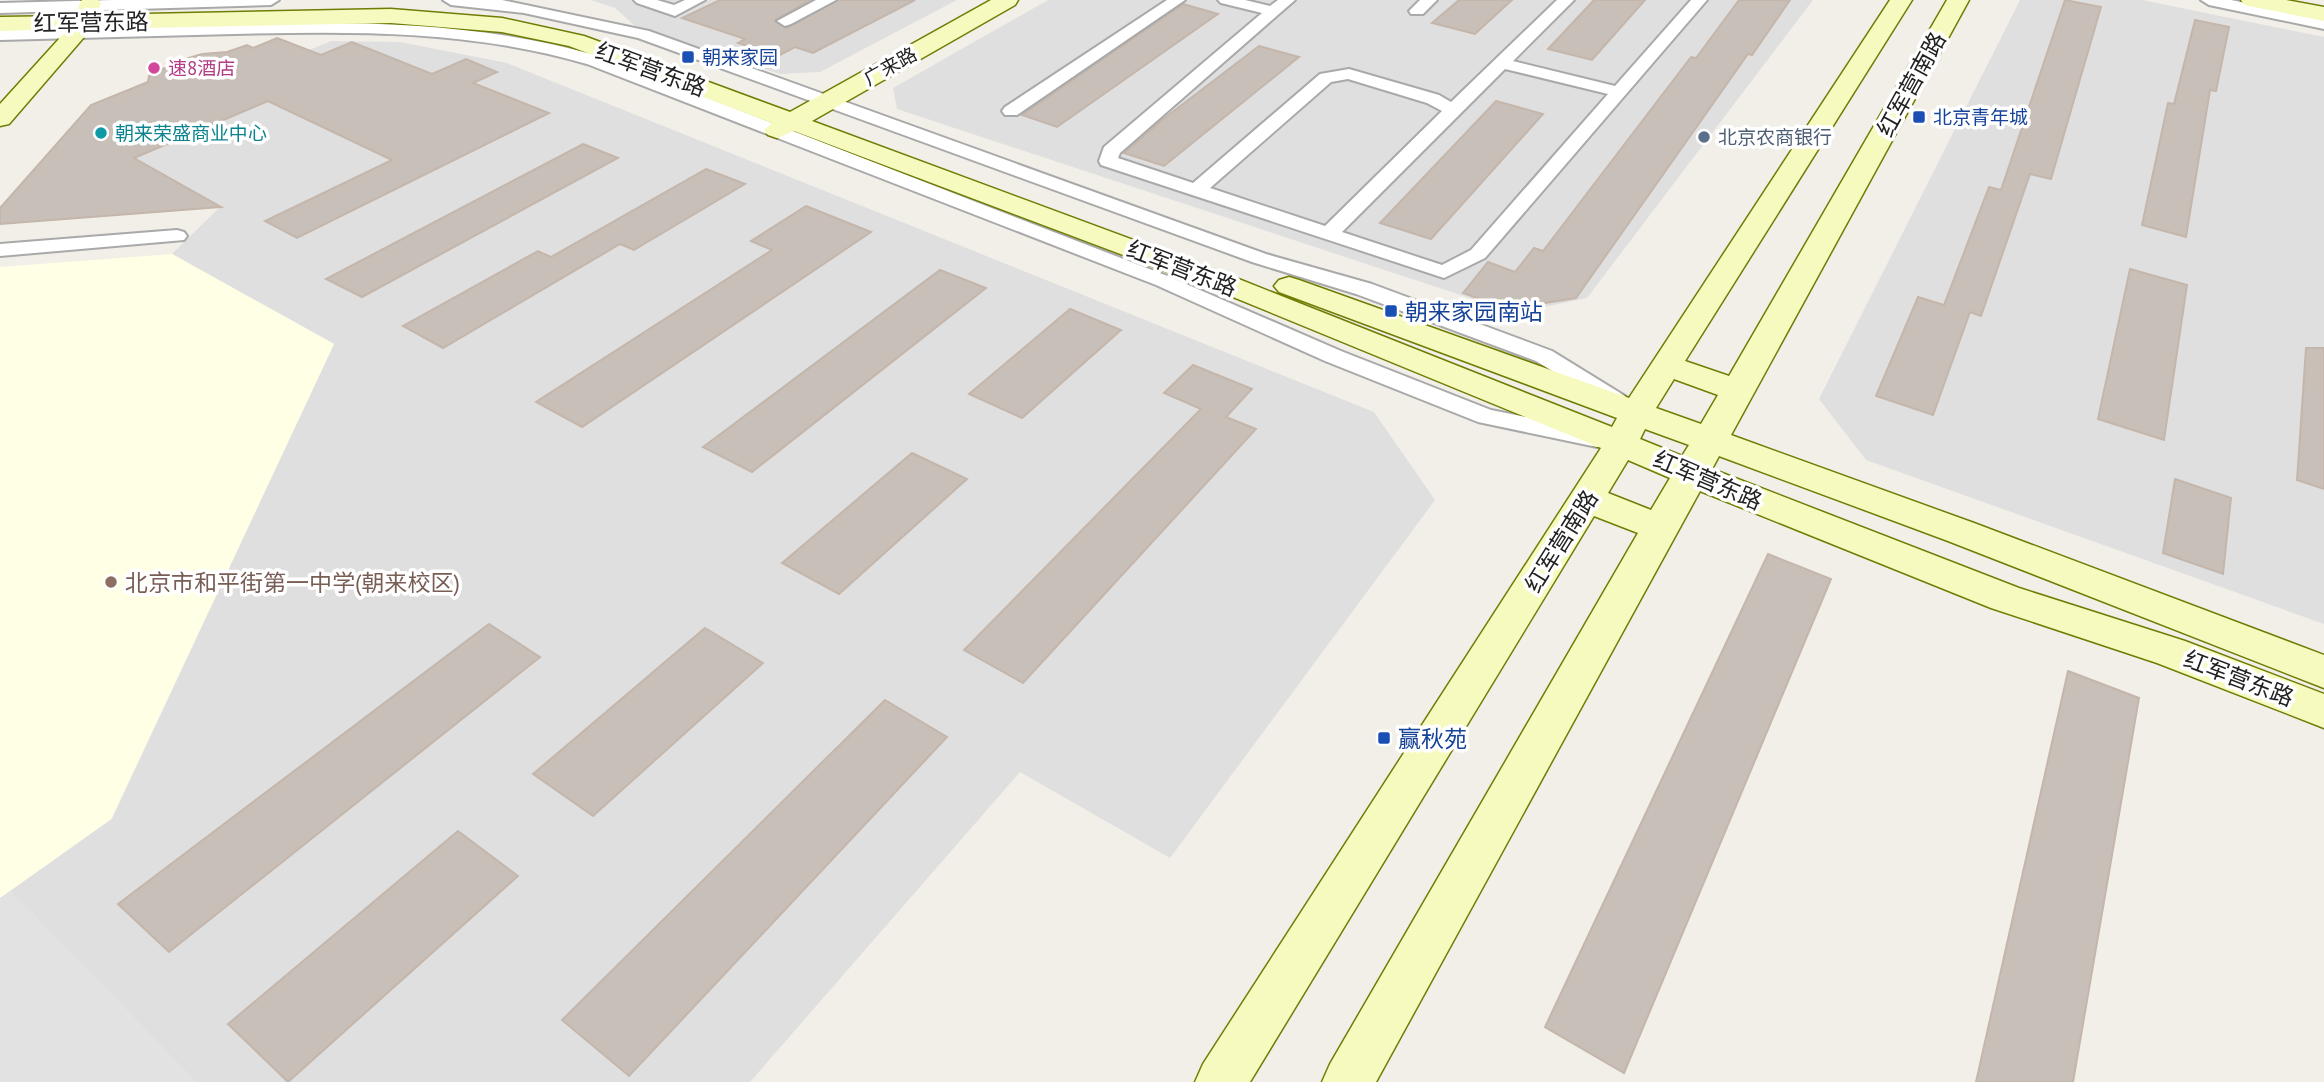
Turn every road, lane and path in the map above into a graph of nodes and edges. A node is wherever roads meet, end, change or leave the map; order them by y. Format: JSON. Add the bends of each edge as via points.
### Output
{"nodes":[{"id":1,"x":271,"y":0,"type":"edge"},
{"id":2,"x":451,"y":0,"type":"edge"},
{"id":3,"x":642,"y":0,"type":"edge"},
{"id":4,"x":697,"y":0,"type":"edge"},
{"id":5,"x":828,"y":0,"type":"edge"},
{"id":6,"x":1007,"y":0,"type":"edge"},
{"id":7,"x":1177,"y":0,"type":"edge"},
{"id":8,"x":1226,"y":0,"type":"edge"},
{"id":9,"x":1287,"y":0,"type":"edge"},
{"id":10,"x":1429,"y":0,"type":"edge"},
{"id":11,"x":1566,"y":0,"type":"edge"},
{"id":12,"x":1699,"y":0,"type":"edge"},
{"id":13,"x":1901,"y":0,"type":"edge"},
{"id":14,"x":1958,"y":0,"type":"edge"},
{"id":15,"x":2209,"y":0,"type":"edge"},
{"id":16,"x":2252,"y":0,"type":"edge"},
{"id":17,"x":0,"y":8,"type":"edge"},
{"id":18,"x":1417,"y":11,"type":"dead end"},
{"id":19,"x":1271,"y":12,"type":"junction"},
{"id":20,"x":2324,"y":14,"type":"edge"},
{"id":21,"x":86,"y":15,"type":"edge"},
{"id":22,"x":0,"y":16,"type":"edge"},
{"id":23,"x":785,"y":21,"type":"dead end"},
{"id":24,"x":0,"y":23,"type":"edge"},
{"id":25,"x":2324,"y":23,"type":"edge"},
{"id":26,"x":0,"y":34,"type":"edge"},
{"id":27,"x":1502,"y":63,"type":"junction"},
{"id":28,"x":1619,"y":92,"type":"junction"},
{"id":29,"x":1454,"y":110,"type":"junction"},
{"id":30,"x":1011,"y":111,"type":"dead end"},
{"id":31,"x":800,"y":117,"type":"junction"},
{"id":32,"x":0,"y":119,"type":"edge"},
{"id":33,"x":1196,"y":190,"type":"junction"},
{"id":34,"x":1328,"y":234,"type":"junction"},
{"id":35,"x":177,"y":236,"type":"dead end"},
{"id":36,"x":0,"y":250,"type":"edge"},
{"id":37,"x":1667,"y":366,"type":"junction"},
{"id":38,"x":1739,"y":391,"type":"junction"},
{"id":39,"x":1629,"y":429,"type":"junction"},
{"id":40,"x":1702,"y":457,"type":"junction"},
{"id":41,"x":1587,"y":499,"type":"junction"},
{"id":42,"x":1661,"y":528,"type":"junction"},
{"id":43,"x":2324,"y":672,"type":"edge"},
{"id":44,"x":2324,"y":711,"type":"edge"},
{"id":45,"x":1221,"y":1082,"type":"edge"},
{"id":46,"x":1348,"y":1082,"type":"edge"}],
"edges":[{"from":1,"to":21,"type":"street"},
{"from":2,"to":31,"type":"street","via":[[506,4],[643,34]]},
{"from":3,"to":4,"type":"street","via":[[675,11]]},
{"from":5,"to":23,"type":"street"},
{"from":6,"to":31,"type":"street","name":"广来路"},
{"from":7,"to":30,"type":"street"},
{"from":8,"to":19,"type":"street"},
{"from":9,"to":19,"type":"street"},
{"from":10,"to":18,"type":"street"},
{"from":11,"to":27,"type":"street"},
{"from":12,"to":28,"type":"street"},
{"from":13,"to":37,"type":"street","name":"红军营南路"},
{"from":14,"to":38,"type":"street","name":"红军营南路"},
{"from":15,"to":25,"type":"street"},
{"from":16,"to":20,"type":"street"},
{"from":17,"to":21,"type":"street"},
{"from":19,"to":33,"type":"street","via":[[1111,151],[1108,161]]},
{"from":21,"to":22,"type":"street","name":"红军营东路"},
{"from":21,"to":24,"type":"street","name":"红军营东路"},
{"from":21,"to":26,"type":"street"},
{"from":21,"to":31,"type":"street","name":"红军营东路","via":[[371,16],[502,25],[606,51]]},
{"from":21,"to":32,"type":"street"},
{"from":27,"to":28,"type":"street"},
{"from":27,"to":29,"type":"street"},
{"from":28,"to":34,"type":"street","via":[[1478,254],[1444,272]]},
{"from":29,"to":33,"type":"street","via":[[1433,99],[1349,74],[1326,78]]},
{"from":29,"to":34,"type":"street"},
{"from":31,"to":39,"type":"street","name":"红军营东路","via":[[1507,396]]},
{"from":31,"to":39,"type":"street","via":[[1364,289],[1544,356]]},
{"from":33,"to":34,"type":"street"},
{"from":35,"to":36,"type":"street"},
{"from":37,"to":38,"type":"main road"},
{"from":37,"to":39,"type":"street","name":"红军营南路"},
{"from":38,"to":40,"type":"street","name":"红军营南路"},
{"from":39,"to":40,"type":"street","name":"红军营东路"},
{"from":39,"to":41,"type":"street","name":"红军营南路"},
{"from":40,"to":42,"type":"street","name":"红军营南路"},
{"from":40,"to":43,"type":"street","name":"红军营东路","via":[[1961,532]]},
{"from":40,"to":44,"type":"street","name":"红军营东路","via":[[2005,598],[2171,652]]},
{"from":41,"to":42,"type":"street"},
{"from":41,"to":45,"type":"street","name":"红军营南路"},
{"from":42,"to":46,"type":"street","name":"红军营南路"}]}
